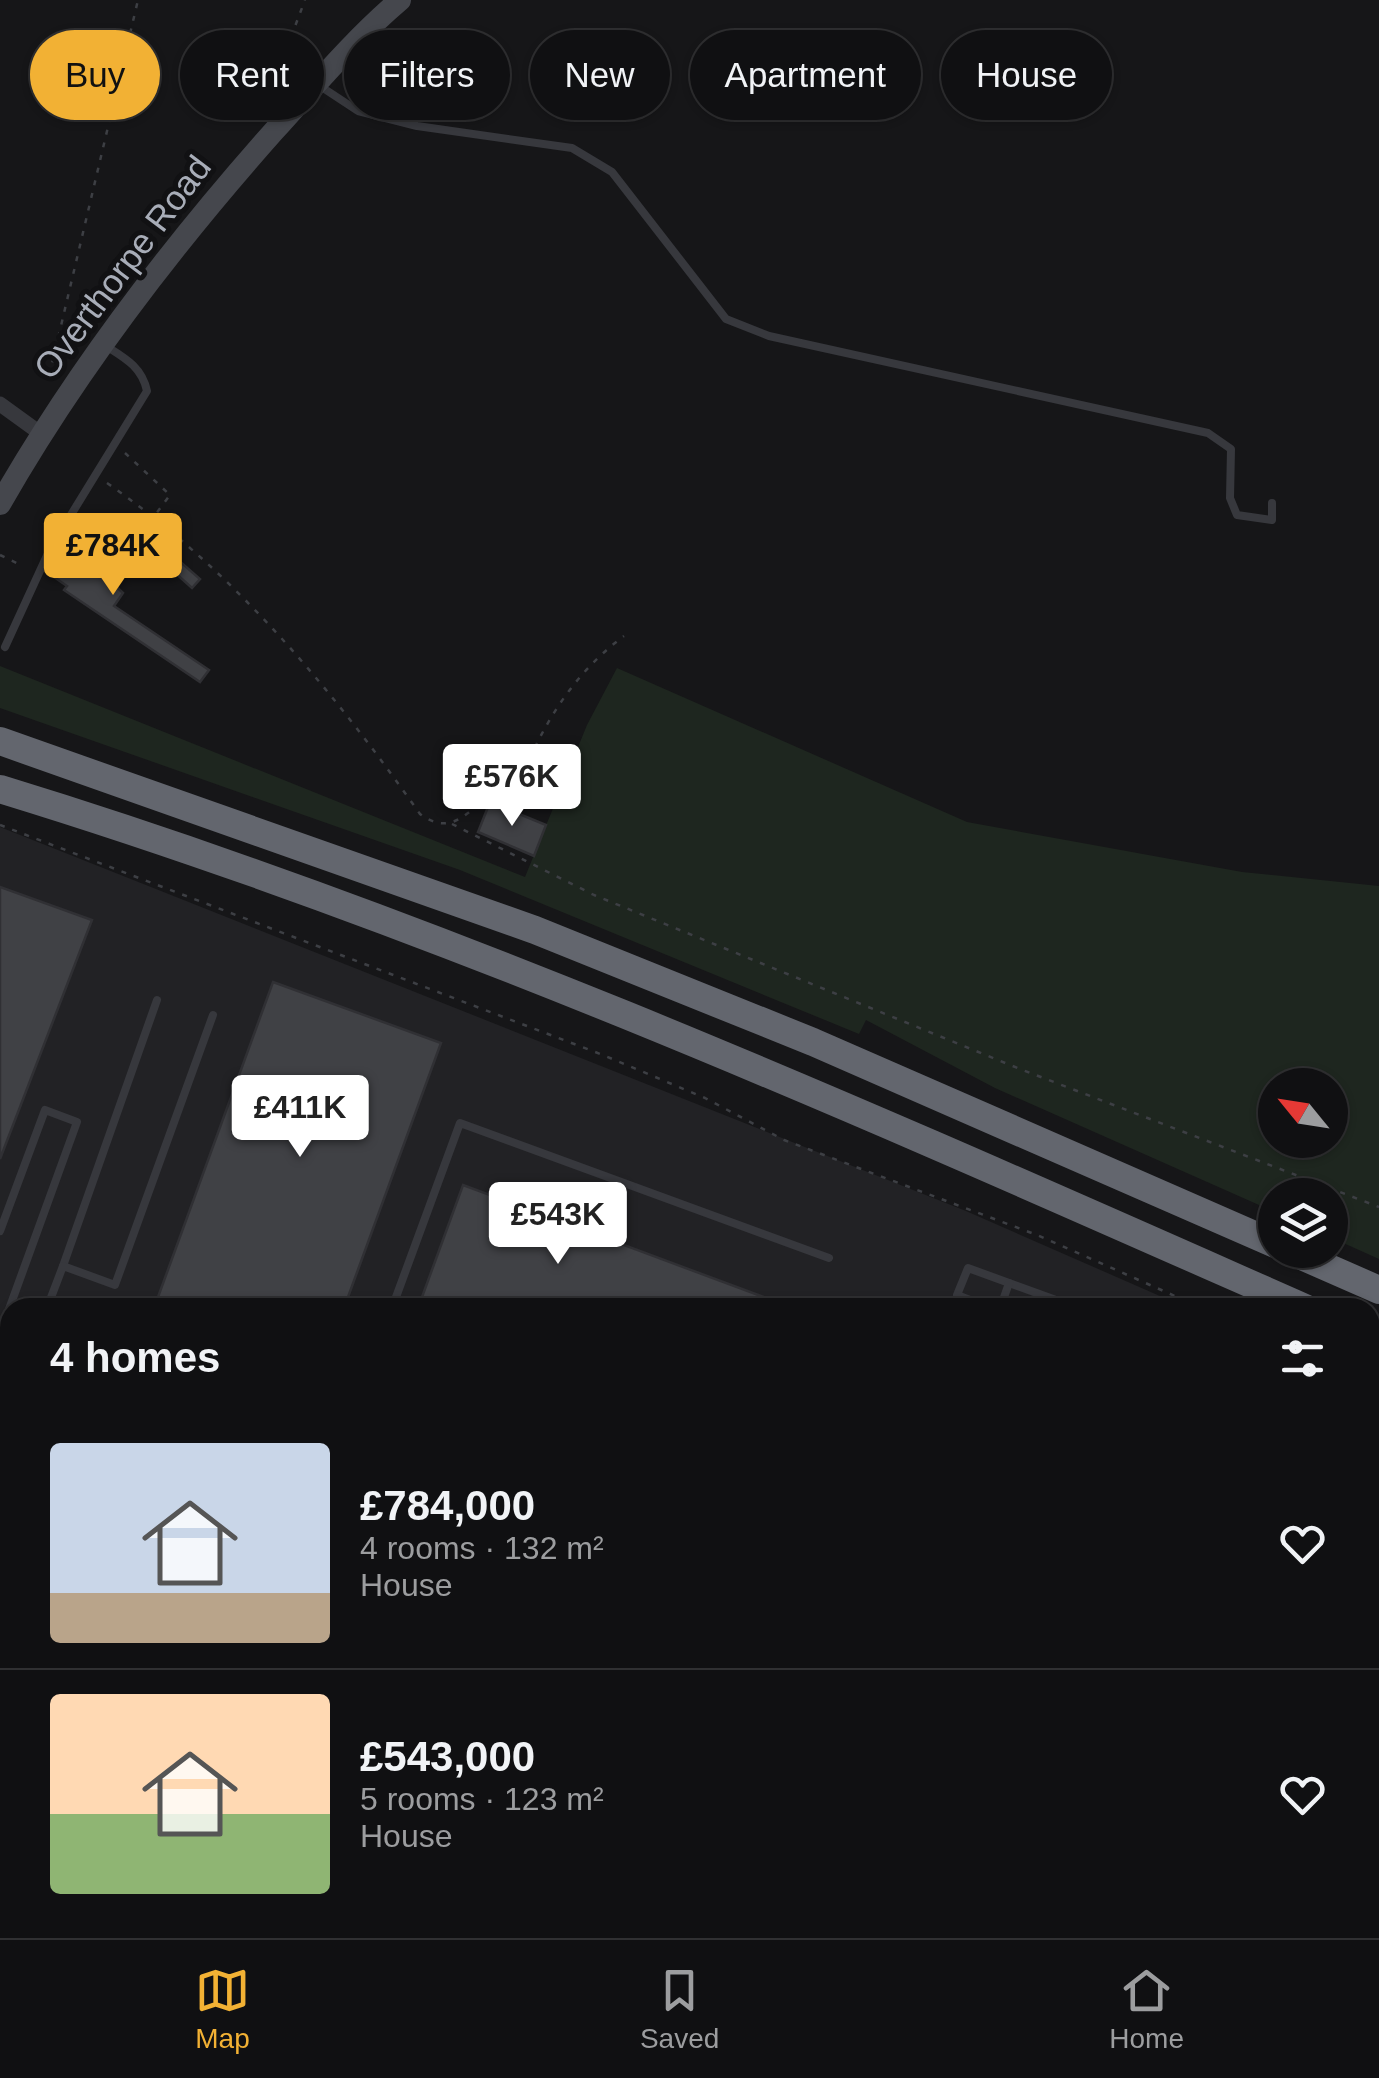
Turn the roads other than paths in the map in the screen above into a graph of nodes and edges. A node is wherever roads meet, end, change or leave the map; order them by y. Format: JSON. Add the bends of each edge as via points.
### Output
{"nodes":[{"id":1,"x":400,"y":0,"type":"edge"},
{"id":2,"x":324,"y":75,"type":"edge"},
{"id":3,"x":324,"y":89,"type":"edge"},
{"id":4,"x":284,"y":120,"type":"edge"},
{"id":5,"x":102,"y":344,"type":"junction"},
{"id":6,"x":0,"y":404,"type":"edge"},
{"id":7,"x":40,"y":433,"type":"junction"},
{"id":8,"x":1272,"y":503,"type":"dead end"},
{"id":9,"x":0,"y":504,"type":"edge"},
{"id":10,"x":4,"y":648,"type":"dead end"},
{"id":11,"x":0,"y":741,"type":"edge"},
{"id":12,"x":0,"y":790,"type":"edge"},
{"id":13,"x":157,"y":1000,"type":"dead end"},
{"id":14,"x":214,"y":1015,"type":"dead end"},
{"id":15,"x":0,"y":1231,"type":"edge"},
{"id":16,"x":1258,"y":1237,"type":"edge"},
{"id":17,"x":829,"y":1258,"type":"dead end"},
{"id":18,"x":63,"y":1266,"type":"junction"},
{"id":19,"x":1329,"y":1268,"type":"edge"},
{"id":20,"x":1009,"y":1283,"type":"junction"},
{"id":21,"x":1379,"y":1290,"type":"edge"},
{"id":22,"x":13,"y":1298,"type":"edge"},
{"id":23,"x":52,"y":1298,"type":"edge"},
{"id":24,"x":396,"y":1298,"type":"edge"},
{"id":25,"x":965,"y":1298,"type":"edge"},
{"id":26,"x":1004,"y":1298,"type":"edge"},
{"id":27,"x":1050,"y":1298,"type":"edge"},
{"id":28,"x":1283,"y":1298,"type":"edge"}],
"edges":[{"from":1,"to":2,"type":"street","name":"Overthorpe Road"},
{"from":3,"to":8,"type":"lane","via":[[358,111],[417,126],[590,154],[612,172],[726,319],[769,336],[1208,434],[1231,449],[1230,498],[1237,515],[1272,520]]},
{"from":4,"to":5,"type":"street","name":"Overthorpe Road","via":[[206,207]]},
{"from":5,"to":7,"type":"street","name":"Overthorpe Road"},
{"from":5,"to":10,"type":"lane","via":[[130,362],[147,391],[50,549]]},
{"from":6,"to":7,"type":"street"},
{"from":7,"to":9,"type":"street","name":"Overthorpe Road"},
{"from":11,"to":16,"type":"highway","via":[[535,930],[812,1042]]},
{"from":12,"to":28,"type":"highway","via":[[163,842],[570,993],[820,1094]]},
{"from":13,"to":18,"type":"lane"},
{"from":14,"to":18,"type":"lane","via":[[115,1285]]},
{"from":15,"to":22,"type":"lane","via":[[44,1110],[77,1122]]},
{"from":17,"to":24,"type":"lane","via":[[460,1123]]},
{"from":18,"to":23,"type":"lane"},
{"from":19,"to":21,"type":"highway"},
{"from":20,"to":25,"type":"lane","via":[[968,1268],[957,1295]]},
{"from":20,"to":26,"type":"lane"},
{"from":20,"to":27,"type":"lane"}]}
